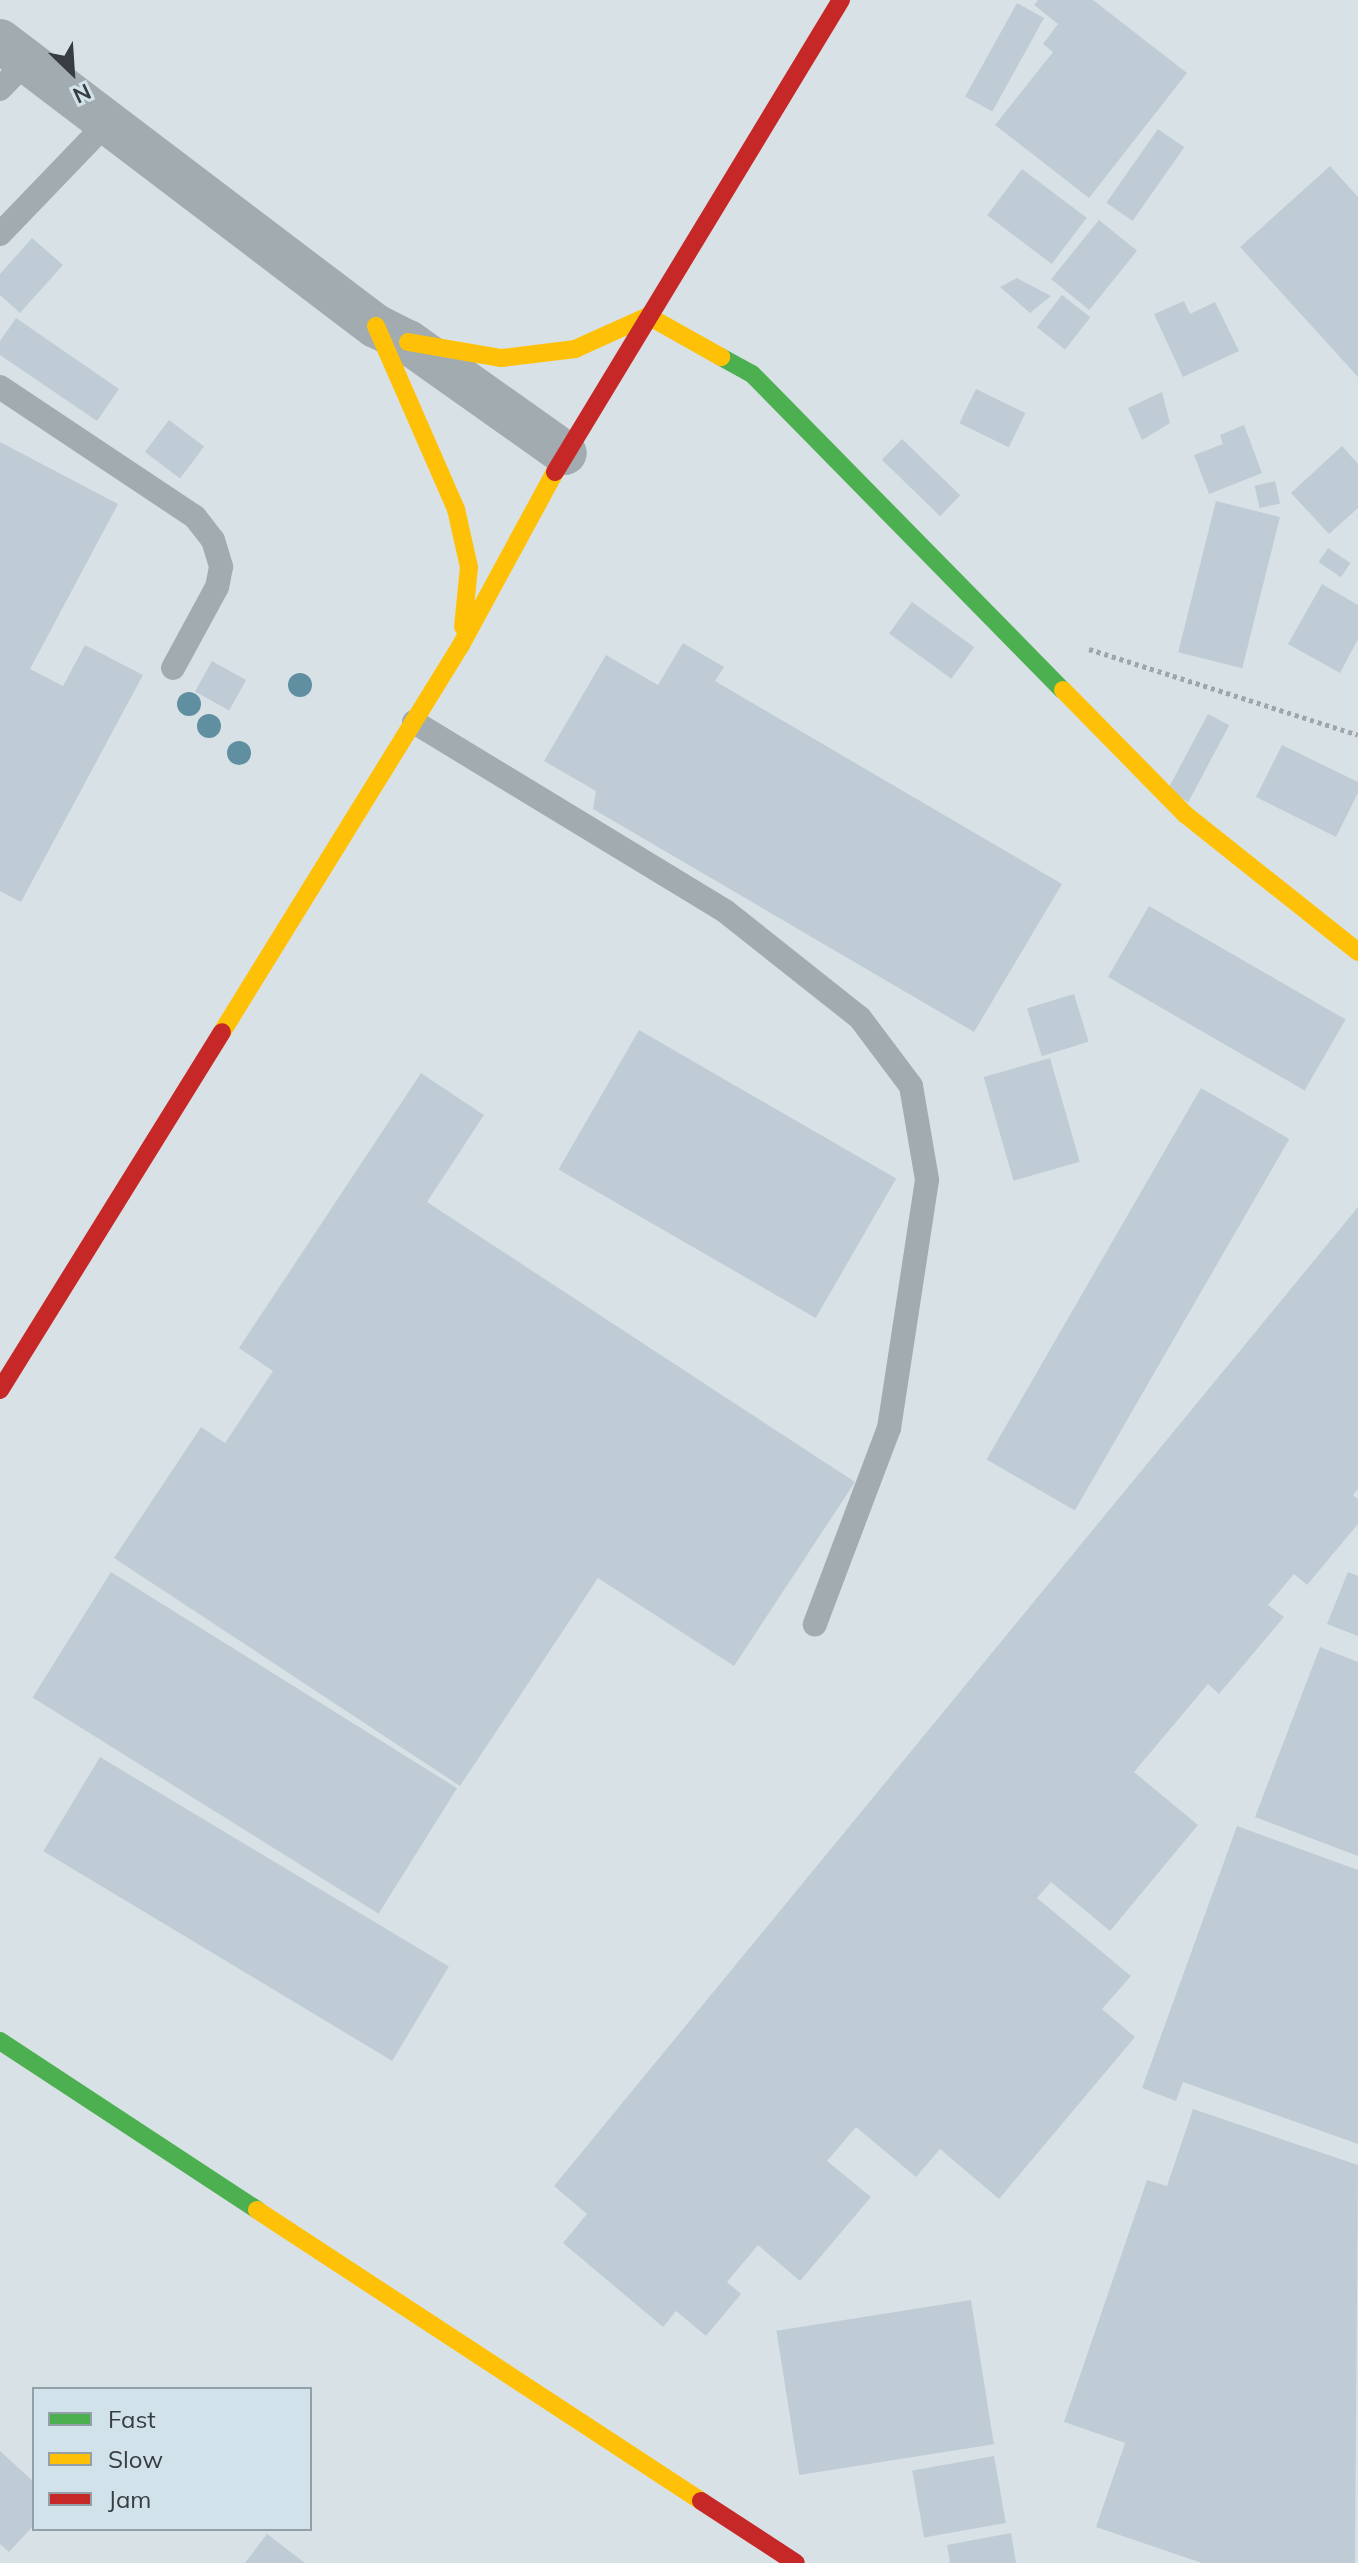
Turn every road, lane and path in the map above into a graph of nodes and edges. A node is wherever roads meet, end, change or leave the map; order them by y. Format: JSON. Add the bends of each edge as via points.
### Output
{"nodes":[{"id":1,"x":841,"y":0,"type":"edge"},
{"id":2,"x":9,"y":64,"type":"edge"},
{"id":3,"x":107,"y":123,"type":"junction"},
{"id":4,"x":0,"y":234,"type":"edge"},
{"id":5,"x":648,"y":316,"type":"junction"},
{"id":6,"x":392,"y":334,"type":"junction"},
{"id":7,"x":0,"y":387,"type":"edge"},
{"id":8,"x":565,"y":453,"type":"junction"},
{"id":9,"x":461,"y":645,"type":"junction"},
{"id":10,"x":1084,"y":647,"type":"dead end"},
{"id":11,"x":173,"y":668,"type":"dead end"},
{"id":12,"x":414,"y":722,"type":"junction"},
{"id":13,"x":1358,"y":735,"type":"edge"},
{"id":14,"x":1358,"y":952,"type":"edge"},
{"id":15,"x":0,"y":1390,"type":"edge"},
{"id":16,"x":815,"y":1624,"type":"dead end"},
{"id":17,"x":0,"y":2041,"type":"edge"},
{"id":18,"x":796,"y":2563,"type":"edge"}],
"edges":[{"from":1,"to":5,"type":"main road"},
{"from":2,"to":3,"type":"street"},
{"from":3,"to":4,"type":"lane"},
{"from":3,"to":6,"type":"street"},
{"from":5,"to":6,"type":"main road","via":[[575,349],[502,358]]},
{"from":5,"to":8,"type":"main road"},
{"from":5,"to":14,"type":"main road","via":[[752,374],[1186,815]]},
{"from":6,"to":8,"type":"street"},
{"from":6,"to":9,"type":"main road","via":[[456,509],[469,567]]},
{"from":7,"to":11,"type":"lane","via":[[195,517],[213,540],[221,567],[217,587]]},
{"from":8,"to":9,"type":"main road"},
{"from":9,"to":12,"type":"main road"},
{"from":10,"to":13,"type":"path"},
{"from":12,"to":15,"type":"main road"},
{"from":12,"to":16,"type":"lane","via":[[725,911],[860,1018],[911,1086],[927,1180],[889,1428]]},
{"from":17,"to":18,"type":"main road"}]}
